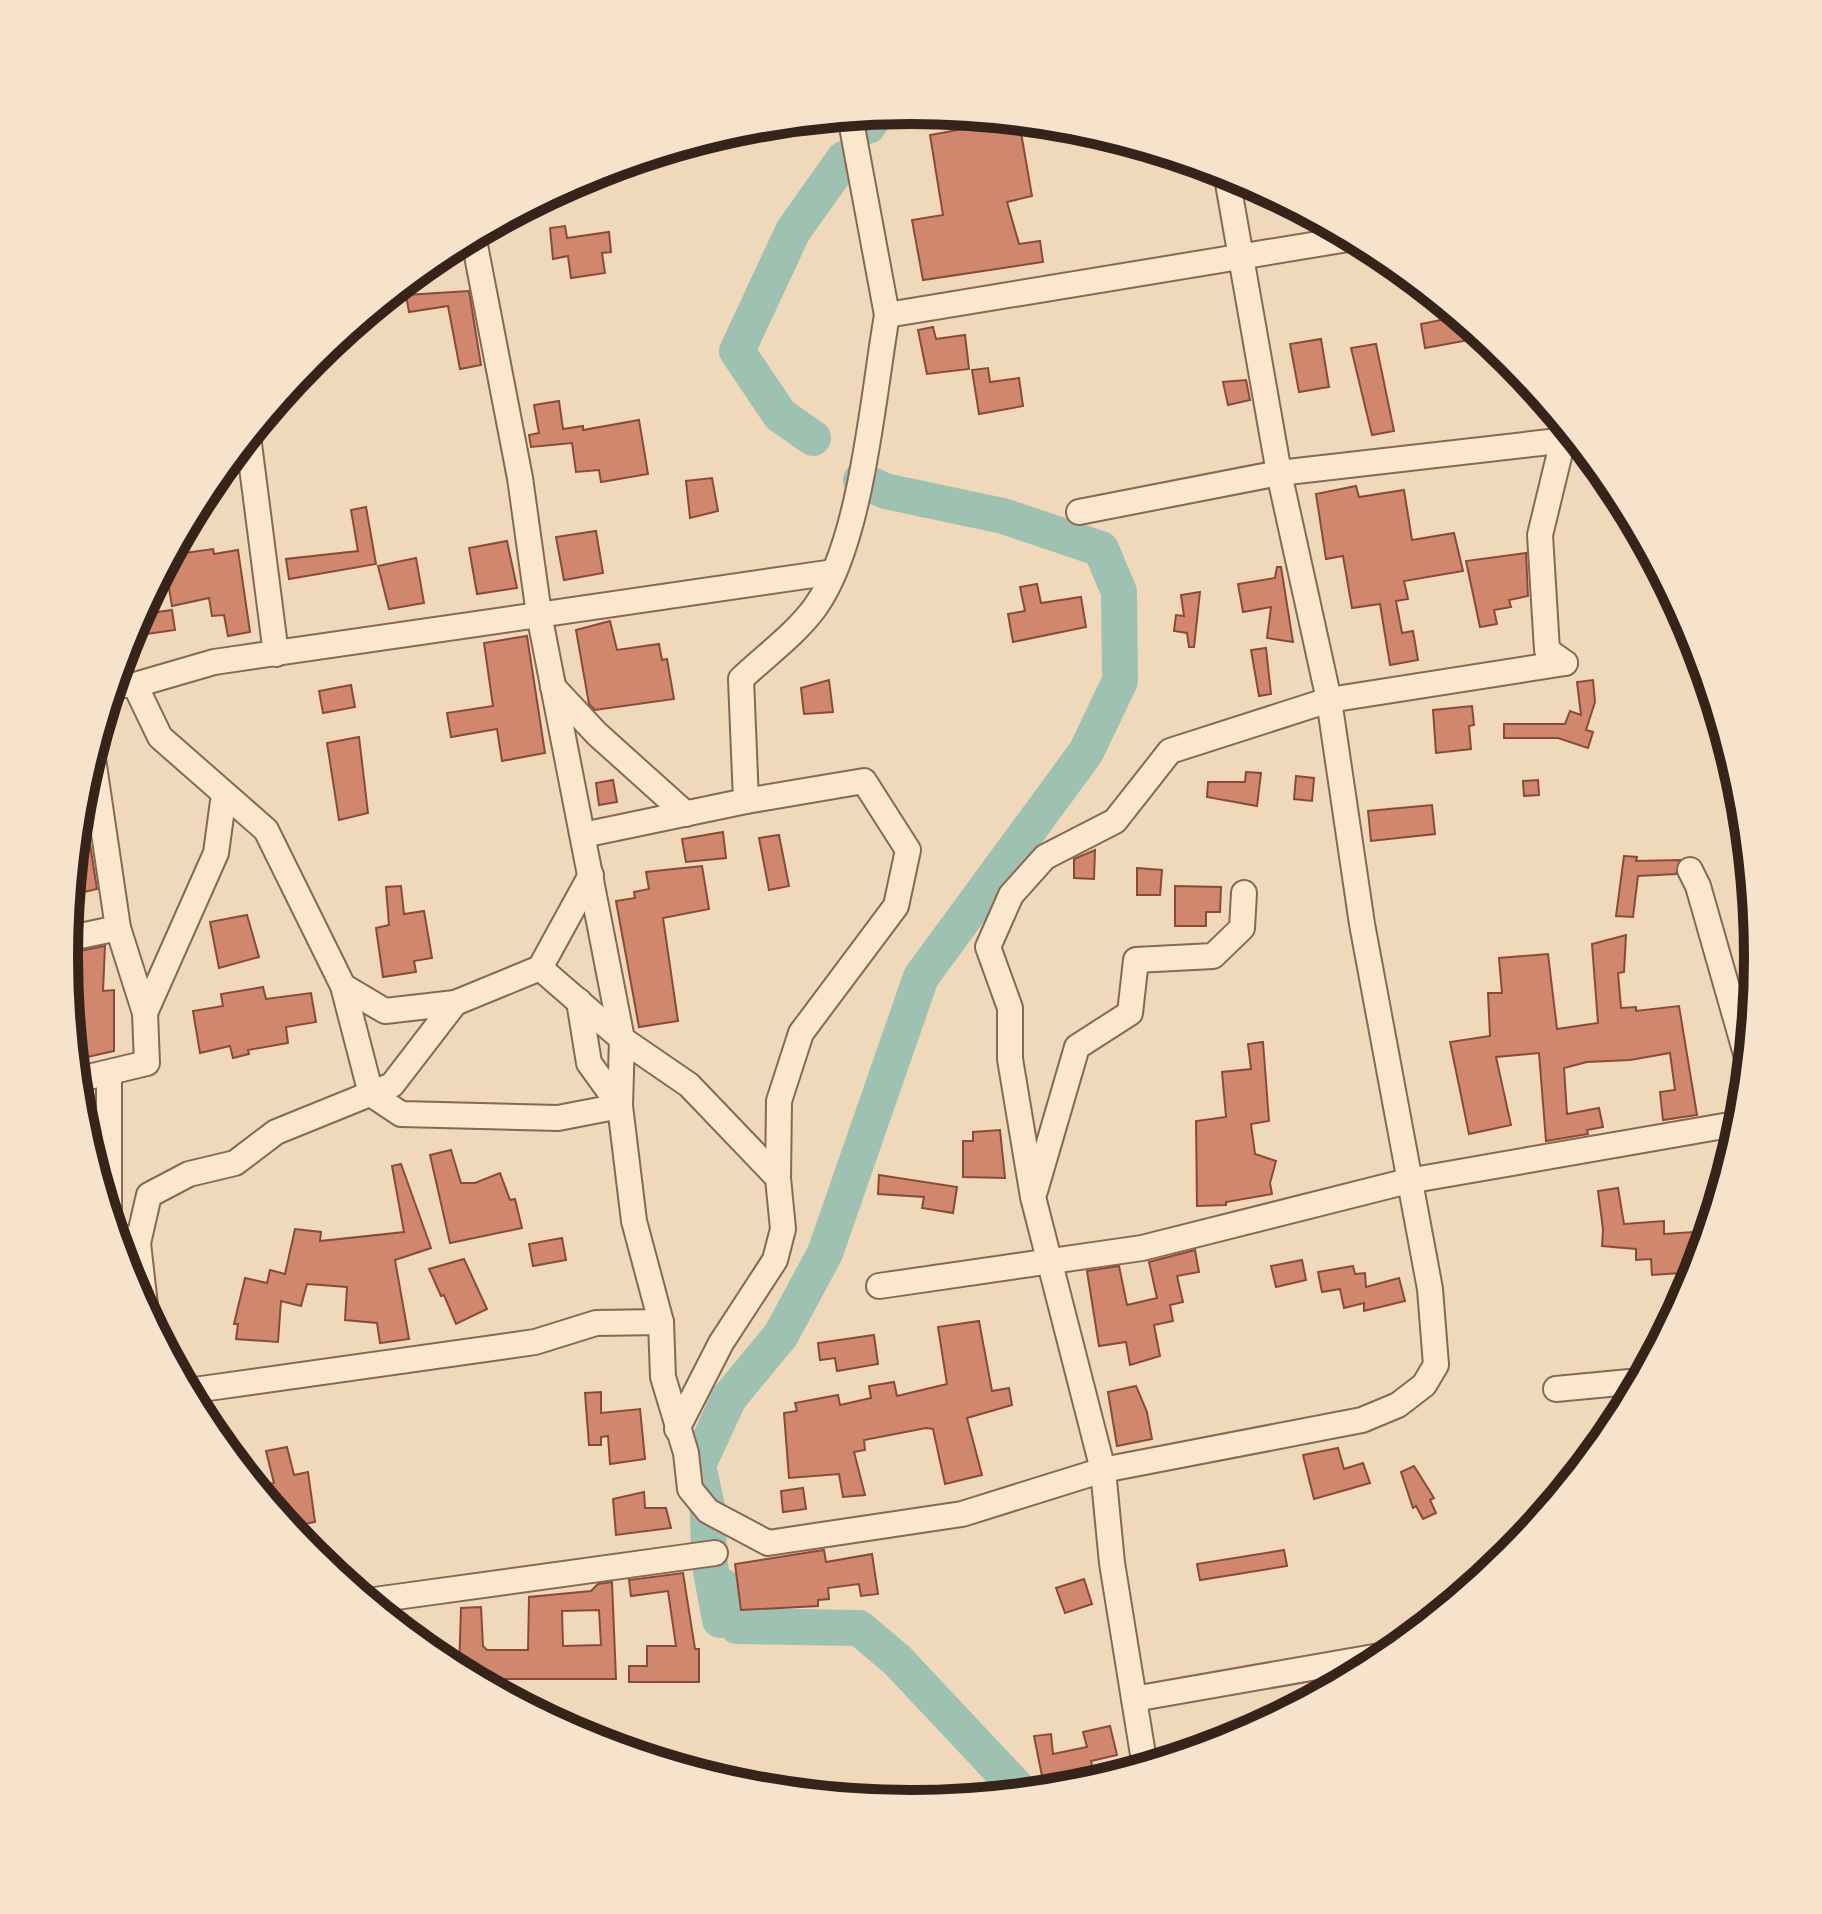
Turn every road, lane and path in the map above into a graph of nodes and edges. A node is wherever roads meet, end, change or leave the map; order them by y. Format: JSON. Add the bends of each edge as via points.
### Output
{"nodes":[{"id":1,"x":852,"y":126,"type":"edge"},
{"id":2,"x":1228,"y":186,"type":"edge"},
{"id":3,"x":1336,"y":241,"type":"edge"},
{"id":4,"x":475,"y":248,"type":"edge"},
{"id":5,"x":1240,"y":254,"type":"junction"},
{"id":6,"x":887,"y":315,"type":"junction"},
{"id":7,"x":1563,"y":440,"type":"edge"},
{"id":8,"x":1567,"y":444,"type":"edge"},
{"id":9,"x":250,"y":450,"type":"edge"},
{"id":10,"x":1279,"y":473,"type":"junction"},
{"id":11,"x":1079,"y":512,"type":"dead end"},
{"id":12,"x":834,"y":572,"type":"junction"},
{"id":13,"x":539,"y":614,"type":"junction"},
{"id":14,"x":276,"y":654,"type":"junction"},
{"id":15,"x":124,"y":685,"type":"edge"},
{"id":16,"x":553,"y":687,"type":"junction"},
{"id":17,"x":1329,"y":700,"type":"junction"},
{"id":18,"x":97,"y":783,"type":"edge"},
{"id":19,"x":224,"y":794,"type":"junction"},
{"id":20,"x":746,"y":801,"type":"junction"},
{"id":21,"x":686,"y":814,"type":"junction"},
{"id":22,"x":583,"y":835,"type":"junction"},
{"id":23,"x":1690,"y":870,"type":"dead end"},
{"id":24,"x":591,"y":875,"type":"junction"},
{"id":25,"x":1244,"y":893,"type":"dead end"},
{"id":26,"x":118,"y":928,"type":"junction"},
{"id":27,"x":79,"y":936,"type":"edge"},
{"id":28,"x":540,"y":968,"type":"junction"},
{"id":29,"x":343,"y":986,"type":"junction"},
{"id":30,"x":579,"y":1001,"type":"junction"},
{"id":31,"x":455,"y":1003,"type":"junction"},
{"id":32,"x":145,"y":1013,"type":"junction"},
{"id":33,"x":1740,"y":1033,"type":"edge"},
{"id":34,"x":622,"y":1039,"type":"junction"},
{"id":35,"x":109,"y":1075,"type":"junction"},
{"id":36,"x":87,"y":1078,"type":"edge"},
{"id":37,"x":371,"y":1094,"type":"junction"},
{"id":38,"x":620,"y":1106,"type":"junction"},
{"id":39,"x":1727,"y":1125,"type":"edge"},
{"id":40,"x":778,"y":1178,"type":"junction"},
{"id":41,"x":1408,"y":1181,"type":"junction"},
{"id":42,"x":109,"y":1183,"type":"edge"},
{"id":43,"x":1033,"y":1197,"type":"junction"},
{"id":44,"x":127,"y":1239,"type":"edge"},
{"id":45,"x":138,"y":1243,"type":"junction"},
{"id":46,"x":1052,"y":1262,"type":"junction"},
{"id":47,"x":142,"y":1278,"type":"edge"},
{"id":48,"x":879,"y":1286,"type":"dead end"},
{"id":49,"x":661,"y":1322,"type":"junction"},
{"id":50,"x":1627,"y":1382,"type":"edge"},
{"id":51,"x":200,"y":1389,"type":"edge"},
{"id":52,"x":1556,"y":1389,"type":"dead end"},
{"id":53,"x":677,"y":1429,"type":"junction"},
{"id":54,"x":1103,"y":1470,"type":"junction"},
{"id":55,"x":715,"y":1553,"type":"dead end"},
{"id":56,"x":381,"y":1599,"type":"edge"},
{"id":57,"x":1357,"y":1660,"type":"edge"},
{"id":58,"x":1134,"y":1699,"type":"junction"},
{"id":59,"x":1143,"y":1757,"type":"edge"}],
"edges":[{"from":1,"to":6,"type":"street"},
{"from":2,"to":5,"type":"street"},
{"from":3,"to":5,"type":"street"},
{"from":4,"to":13,"type":"street","via":[[520,478]]},
{"from":5,"to":6,"type":"street"},
{"from":5,"to":10,"type":"street"},
{"from":6,"to":12,"type":"street","via":[[850,529]]},
{"from":7,"to":10,"type":"street"},
{"from":8,"to":17,"type":"street","via":[[1540,535],[1547,650],[1565,663]]},
{"from":9,"to":14,"type":"street"},
{"from":10,"to":11,"type":"street"},
{"from":10,"to":17,"type":"street"},
{"from":12,"to":13,"type":"street"},
{"from":12,"to":20,"type":"street","via":[[816,607],[741,679]]},
{"from":13,"to":14,"type":"street"},
{"from":13,"to":16,"type":"street"},
{"from":14,"to":15,"type":"street","via":[[214,662]]},
{"from":15,"to":19,"type":"street","via":[[160,737]]},
{"from":16,"to":21,"type":"street"},
{"from":16,"to":22,"type":"street"},
{"from":17,"to":41,"type":"street"},
{"from":17,"to":43,"type":"street","via":[[1170,751],[1115,821],[1045,857],[1011,895],[988,947],[1010,1008],[1010,1059]]},
{"from":18,"to":26,"type":"street"},
{"from":19,"to":29,"type":"street","via":[[266,830]]},
{"from":19,"to":32,"type":"street","via":[[216,853]]},
{"from":20,"to":21,"type":"street"},
{"from":20,"to":40,"type":"street","via":[[864,781],[908,850],[896,906],[801,1033],[779,1101]]},
{"from":21,"to":22,"type":"street"},
{"from":22,"to":24,"type":"street"},
{"from":23,"to":33,"type":"street"},
{"from":24,"to":28,"type":"street"},
{"from":24,"to":34,"type":"street"},
{"from":25,"to":43,"type":"street","via":[[1242,928],[1213,956],[1136,960],[1130,1013],[1077,1047]]},
{"from":26,"to":27,"type":"street"},
{"from":26,"to":32,"type":"street"},
{"from":28,"to":30,"type":"street"},
{"from":28,"to":31,"type":"street"},
{"from":29,"to":31,"type":"street","via":[[385,1011]]},
{"from":29,"to":37,"type":"street"},
{"from":30,"to":34,"type":"street"},
{"from":30,"to":38,"type":"street","via":[[589,1063]]},
{"from":31,"to":37,"type":"street","via":[[392,1085]]},
{"from":32,"to":35,"type":"street","via":[[147,1063]]},
{"from":34,"to":38,"type":"street"},
{"from":34,"to":40,"type":"street","via":[[689,1085]]},
{"from":35,"to":36,"type":"street"},
{"from":35,"to":42,"type":"street"},
{"from":37,"to":38,"type":"street","via":[[401,1114],[558,1118]]},
{"from":37,"to":45,"type":"street","via":[[276,1132],[235,1163],[189,1174],[149,1195]]},
{"from":38,"to":49,"type":"street","via":[[634,1221]]},
{"from":39,"to":41,"type":"street"},
{"from":40,"to":53,"type":"street","via":[[783,1229],[775,1260],[721,1343]]},
{"from":41,"to":46,"type":"street","via":[[1142,1248]]},
{"from":41,"to":54,"type":"street","via":[[1424,1248],[1434,1327],[1436,1365],[1424,1385],[1398,1405],[1362,1420]]},
{"from":43,"to":46,"type":"street"},
{"from":44,"to":45,"type":"street"},
{"from":45,"to":47,"type":"street"},
{"from":46,"to":48,"type":"street"},
{"from":46,"to":54,"type":"street"},
{"from":49,"to":51,"type":"street","via":[[596,1323],[535,1342]]},
{"from":49,"to":53,"type":"street","via":[[663,1377]]},
{"from":50,"to":52,"type":"street"},
{"from":53,"to":54,"type":"street","via":[[690,1489],[708,1511],[768,1543],[962,1514]]},
{"from":54,"to":58,"type":"street"},
{"from":55,"to":56,"type":"street"},
{"from":57,"to":58,"type":"street"},
{"from":58,"to":59,"type":"street"}]}
